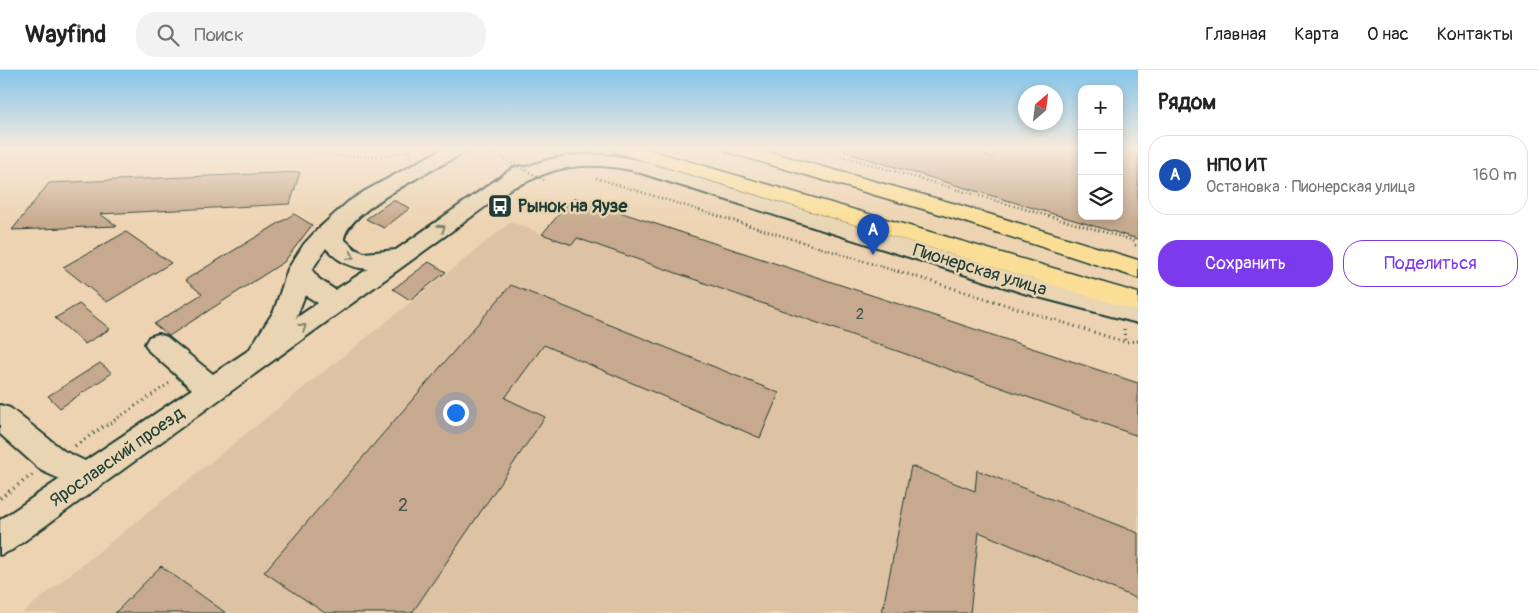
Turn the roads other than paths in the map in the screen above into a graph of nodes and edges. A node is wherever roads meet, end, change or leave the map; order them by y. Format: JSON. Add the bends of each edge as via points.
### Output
{"nodes":[{"id":1,"x":406,"y":173,"type":"edge"},
{"id":2,"x":412,"y":173,"type":"edge"},
{"id":3,"x":519,"y":173,"type":"edge"},
{"id":4,"x":528,"y":173,"type":"edge"},
{"id":5,"x":662,"y":173,"type":"edge"},
{"id":6,"x":749,"y":173,"type":"edge"},
{"id":7,"x":769,"y":173,"type":"edge"},
{"id":8,"x":785,"y":173,"type":"edge"},
{"id":9,"x":869,"y":173,"type":"edge"},
{"id":10,"x":506,"y":183,"type":"junction"},
{"id":11,"x":808,"y":185,"type":"junction"},
{"id":12,"x":389,"y":186,"type":"junction"},
{"id":13,"x":342,"y":220,"type":"junction"},
{"id":14,"x":1137,"y":246,"type":"edge"},
{"id":15,"x":403,"y":256,"type":"junction"},
{"id":16,"x":300,"y":269,"type":"junction"},
{"id":17,"x":1138,"y":269,"type":"edge"},
{"id":18,"x":1138,"y":287,"type":"edge"},
{"id":19,"x":339,"y":302,"type":"junction"},
{"id":20,"x":1138,"y":302,"type":"edge"},
{"id":21,"x":1131,"y":319,"type":"edge"},
{"id":22,"x":158,"y":344,"type":"dead end"},
{"id":23,"x":223,"y":382,"type":"junction"},
{"id":24,"x":0,"y":417,"type":"edge"},
{"id":25,"x":87,"y":476,"type":"junction"},
{"id":26,"x":0,"y":539,"type":"edge"}],
"edges":[{"from":1,"to":12,"type":"street"},
{"from":2,"to":12,"type":"street"},
{"from":3,"to":10,"type":"street"},
{"from":4,"to":10,"type":"street","name":"Пионерская улица"},
{"from":5,"to":21,"type":"street","name":"Пионерская улица"},
{"from":6,"to":11,"type":"main road"},
{"from":7,"to":11,"type":"main road"},
{"from":8,"to":11,"type":"main road"},
{"from":9,"to":14,"type":"main road"},
{"from":15,"to":10,"type":"street","name":"Ярославский проезд","one_way":true},
{"from":11,"to":17,"type":"main road","via":[[1018,230]]},
{"from":11,"to":18,"type":"main road","name":"Пионерская улица","via":[[944,224]]},
{"from":11,"to":20,"type":"main road","name":"Пионерская улица"},
{"from":12,"to":13,"type":"street","name":"Ярославский проезд"},
{"from":13,"to":15,"type":"street","one_way":true,"via":[[334,229],[332,240],[350,258],[366,262]]},
{"from":13,"to":16,"type":"street","name":"Ярославский проезд","via":[[321,238]]},
{"from":15,"to":19,"type":"street","name":"Ярославский проезд"},
{"from":16,"to":19,"type":"street","via":[[303,279],[312,287]]},
{"from":16,"to":23,"type":"street","name":"Ярославский проезд","via":[[289,306],[278,327],[260,351]]},
{"from":23,"to":19,"type":"street","name":"Ярославский проезд","one_way":true},
{"from":22,"to":23,"type":"street","via":[[188,370]]},
{"from":23,"to":25,"type":"street","name":"Ярославский проезд"},
{"from":24,"to":25,"type":"street","via":[[53,461]]},
{"from":25,"to":26,"type":"street","name":"Ярославский проезд"}]}
